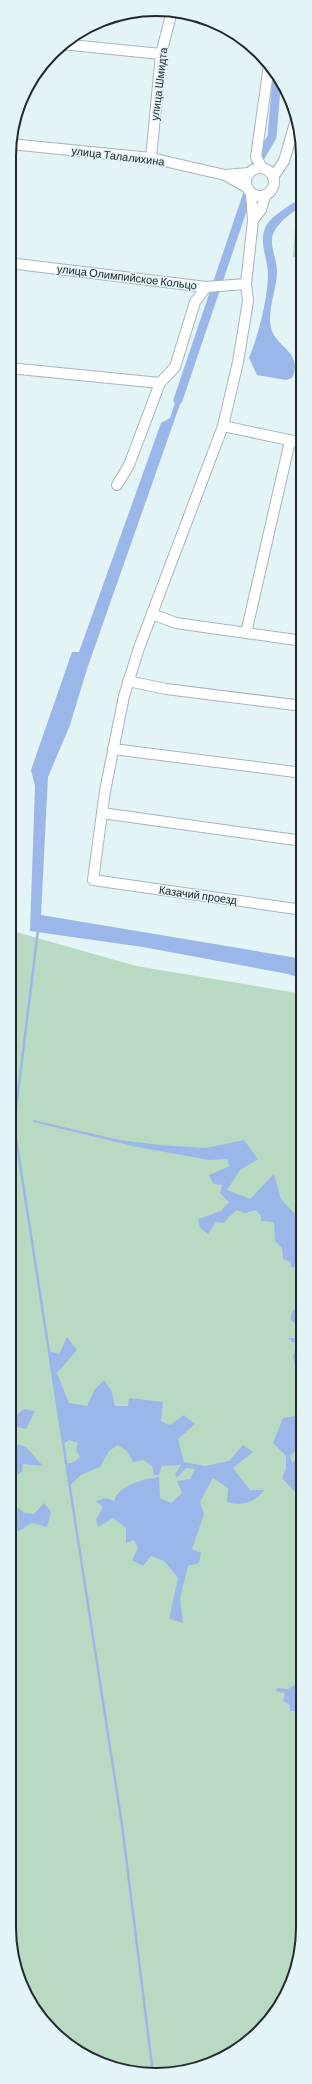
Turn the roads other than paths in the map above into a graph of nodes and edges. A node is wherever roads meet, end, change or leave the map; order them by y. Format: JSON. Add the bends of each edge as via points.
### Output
{"nodes":[{"id":1,"x":171,"y":17,"type":"edge"},
{"id":2,"x":72,"y":45,"type":"edge"},
{"id":3,"x":161,"y":54,"type":"junction"},
{"id":4,"x":268,"y":72,"type":"edge"},
{"id":5,"x":293,"y":130,"type":"edge"},
{"id":6,"x":16,"y":145,"type":"edge"},
{"id":7,"x":151,"y":158,"type":"junction"},
{"id":8,"x":262,"y":168,"type":"junction"},
{"id":9,"x":249,"y":173,"type":"junction"},
{"id":10,"x":225,"y":175,"type":"junction"},
{"id":11,"x":273,"y":177,"type":"junction"},
{"id":12,"x":249,"y":190,"type":"junction"},
{"id":13,"x":265,"y":196,"type":"junction"},
{"id":14,"x":253,"y":220,"type":"junction"},
{"id":15,"x":16,"y":264,"type":"edge"},
{"id":16,"x":246,"y":284,"type":"junction"},
{"id":17,"x":206,"y":287,"type":"junction"},
{"id":18,"x":16,"y":369,"type":"edge"},
{"id":19,"x":160,"y":383,"type":"junction"},
{"id":20,"x":223,"y":426,"type":"junction"},
{"id":21,"x":290,"y":441,"type":"junction"},
{"id":22,"x":296,"y":442,"type":"edge"},
{"id":23,"x":117,"y":485,"type":"dead end"},
{"id":24,"x":152,"y":614,"type":"junction"},
{"id":25,"x":246,"y":633,"type":"junction"},
{"id":26,"x":296,"y":640,"type":"edge"},
{"id":27,"x":128,"y":681,"type":"junction"},
{"id":28,"x":296,"y":705,"type":"edge"},
{"id":29,"x":113,"y":749,"type":"junction"},
{"id":30,"x":296,"y":772,"type":"edge"},
{"id":31,"x":102,"y":813,"type":"junction"},
{"id":32,"x":296,"y":840,"type":"edge"},
{"id":33,"x":296,"y":909,"type":"edge"}],
"edges":[{"from":1,"to":3,"type":"street","name":"улица Шмидта"},
{"from":2,"to":3,"type":"street"},
{"from":3,"to":7,"type":"street","name":"улица Шмидта"},
{"from":4,"to":8,"type":"street","via":[[256,157]]},
{"from":5,"to":11,"type":"street","via":[[284,161]]},
{"from":6,"to":7,"type":"street","name":"улица Талалихина"},
{"from":7,"to":10,"type":"street","name":"улица Талалихина"},
{"from":8,"to":9,"type":"street"},
{"from":8,"to":11,"type":"street","via":[[269,171]]},
{"from":9,"to":10,"type":"street"},
{"from":9,"to":12,"type":"street","via":[[246,180]]},
{"from":10,"to":12,"type":"street"},
{"from":11,"to":13,"type":"street","via":[[274,185]]},
{"from":12,"to":13,"type":"street","via":[[258,196]]},
{"from":12,"to":14,"type":"street"},
{"from":13,"to":14,"type":"street","via":[[261,210]]},
{"from":14,"to":16,"type":"street"},
{"from":15,"to":17,"type":"street","name":"улица Олимпийское Кольцо"},
{"from":16,"to":17,"type":"street","name":"улица Олимпийское Кольцо"},
{"from":16,"to":20,"type":"street","via":[[248,301],[238,362]]},
{"from":17,"to":19,"type":"street","via":[[195,302],[175,367]]},
{"from":18,"to":19,"type":"street"},
{"from":19,"to":23,"type":"street","via":[[129,464]]},
{"from":20,"to":21,"type":"street"},
{"from":20,"to":24,"type":"street"},
{"from":21,"to":22,"type":"street"},
{"from":21,"to":25,"type":"street"},
{"from":24,"to":25,"type":"street","via":[[176,623]]},
{"from":24,"to":27,"type":"street"},
{"from":25,"to":26,"type":"street"},
{"from":27,"to":28,"type":"street","via":[[166,689]]},
{"from":27,"to":29,"type":"street"},
{"from":29,"to":30,"type":"street"},
{"from":29,"to":31,"type":"street"},
{"from":31,"to":32,"type":"street"},
{"from":31,"to":33,"type":"street","name":"Казачий проезд","via":[[93,880]]}]}
